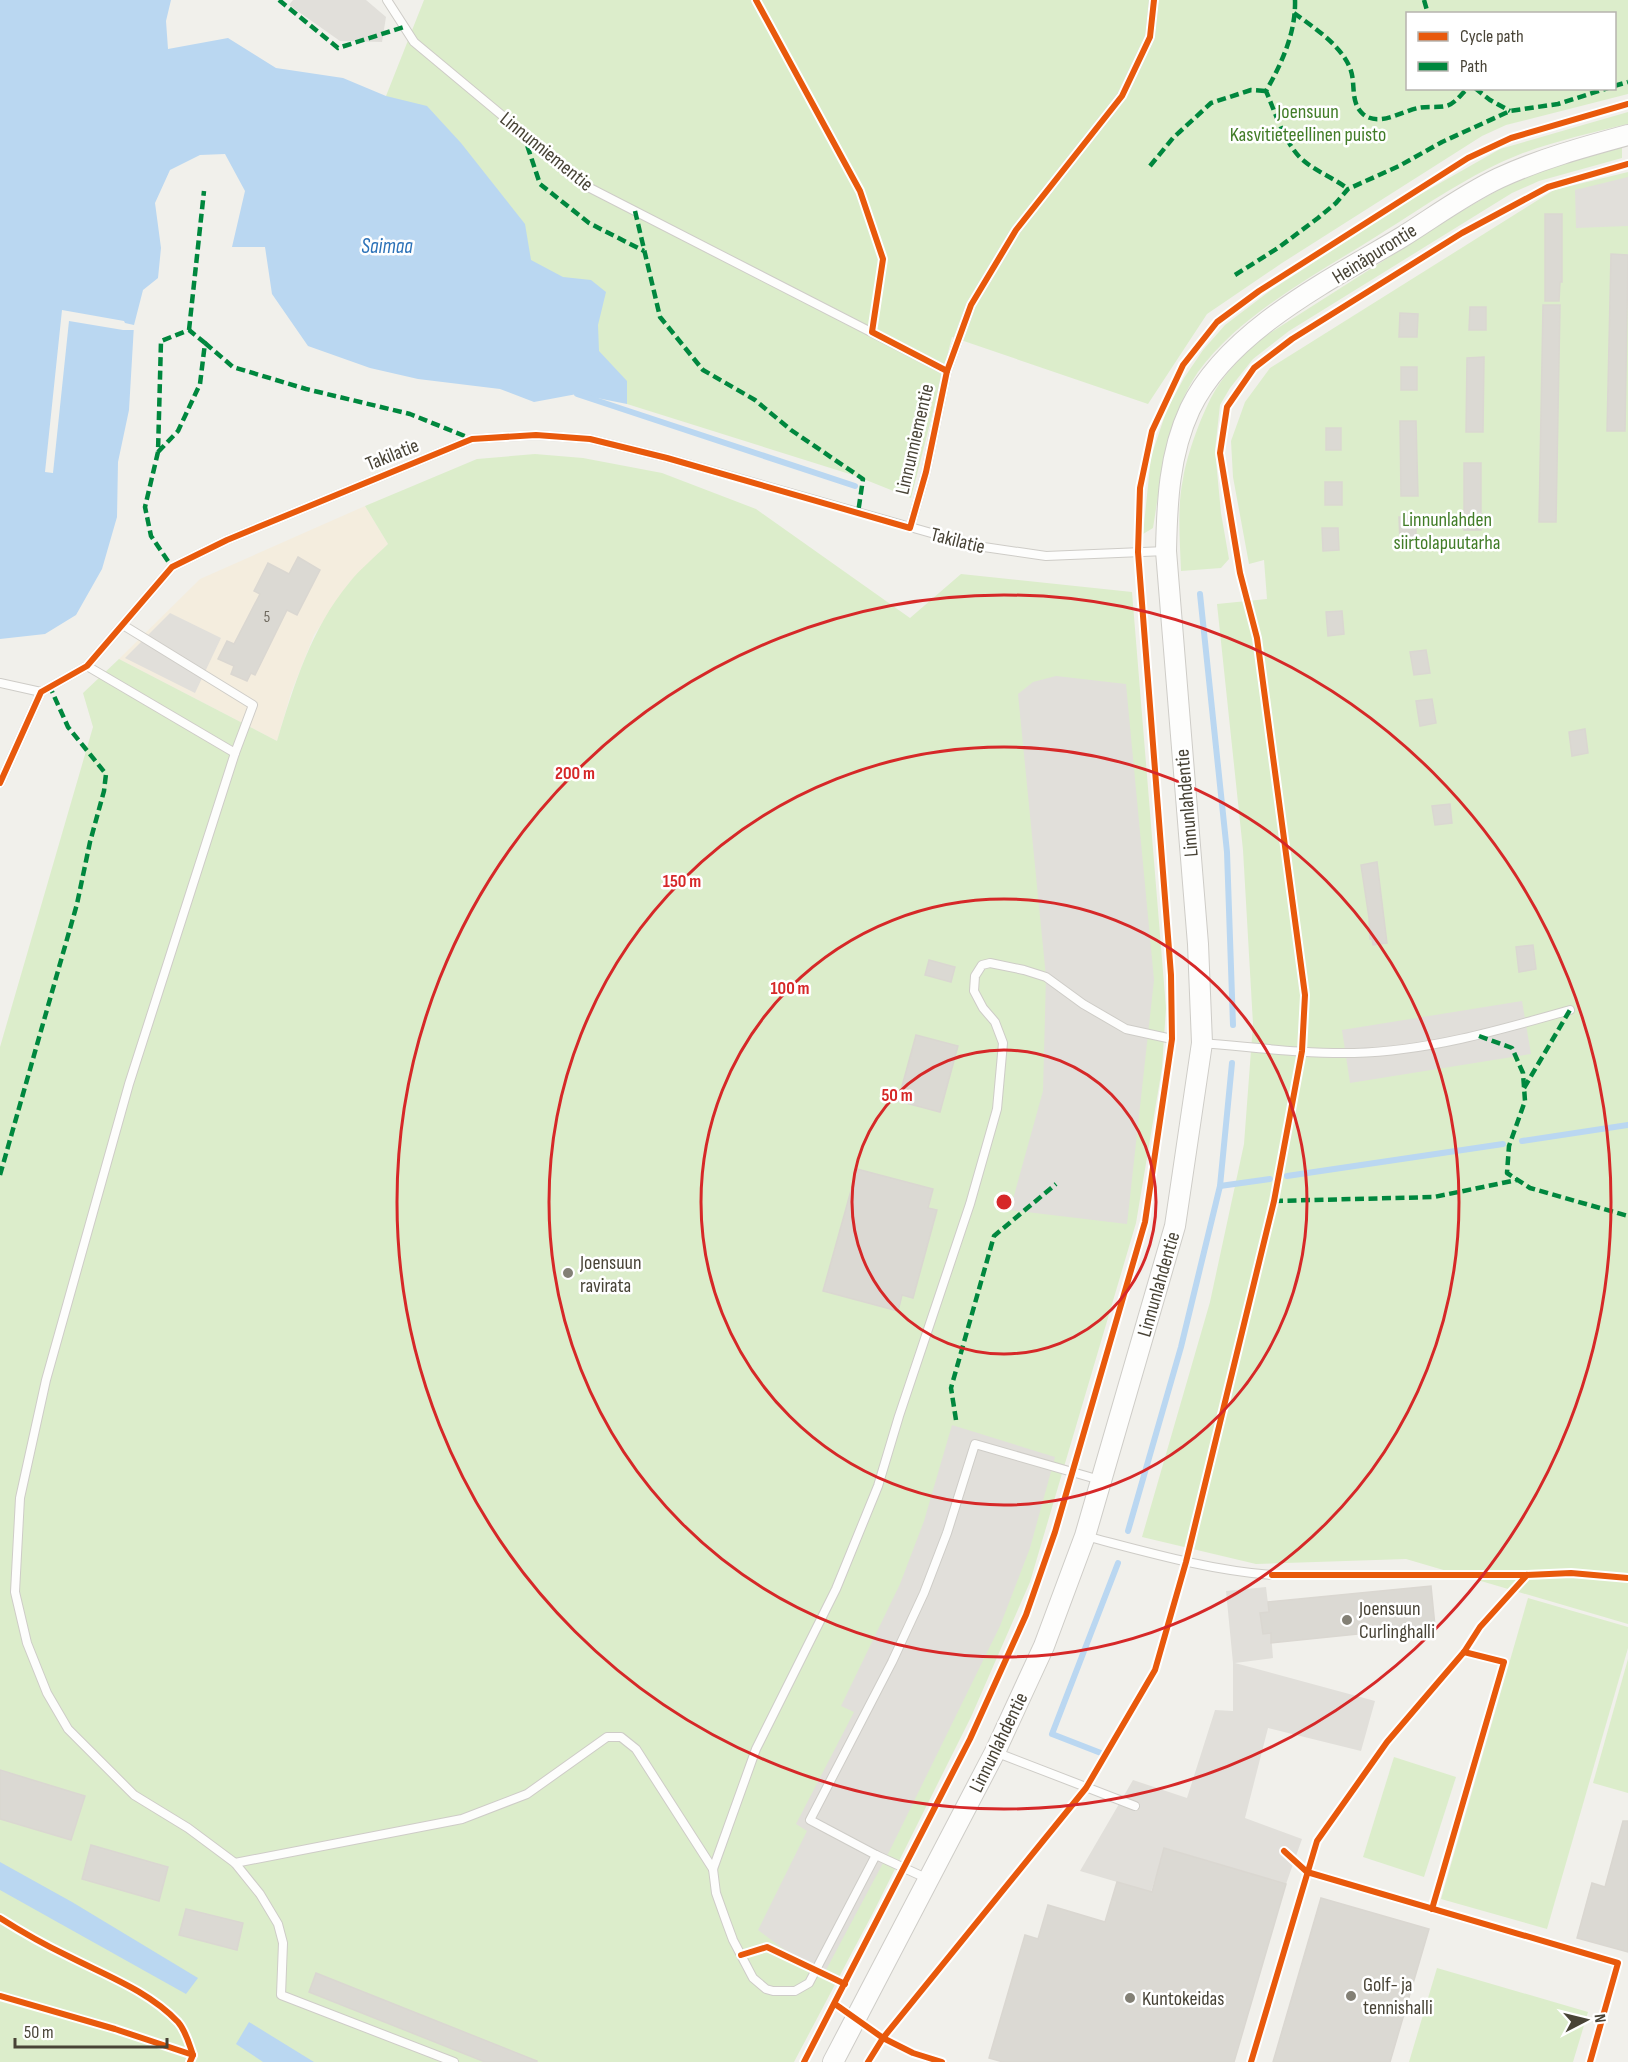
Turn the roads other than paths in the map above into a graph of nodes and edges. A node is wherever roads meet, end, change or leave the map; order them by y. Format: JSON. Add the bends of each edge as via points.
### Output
{"nodes":[{"id":1,"x":387,"y":0,"type":"edge"},
{"id":2,"x":1154,"y":0,"type":"edge"},
{"id":3,"x":1628,"y":135,"type":"edge"},
{"id":4,"x":947,"y":371,"type":"junction"},
{"id":5,"x":1178,"y":444,"type":"joint"},
{"id":6,"x":910,"y":528,"type":"junction"},
{"id":7,"x":1166,"y":551,"type":"junction"},
{"id":8,"x":123,"y":625,"type":"junction"},
{"id":9,"x":87,"y":666,"type":"junction"},
{"id":10,"x":0,"y":683,"type":"edge"},
{"id":11,"x":41,"y":692,"type":"junction"},
{"id":12,"x":235,"y":753,"type":"junction"},
{"id":13,"x":0,"y":783,"type":"edge"},
{"id":14,"x":1570,"y":1010,"type":"dead end"},
{"id":15,"x":1172,"y":1040,"type":"dead end"},
{"id":16,"x":1202,"y":1043,"type":"junction"},
{"id":17,"x":1100,"y":1480,"type":"junction"},
{"id":18,"x":1085,"y":1536,"type":"junction"},
{"id":19,"x":1272,"y":1575,"type":"dead end"},
{"id":20,"x":995,"y":1752,"type":"junction"},
{"id":21,"x":1135,"y":1806,"type":"dead end"},
{"id":22,"x":876,"y":1855,"type":"junction"},
{"id":23,"x":235,"y":1863,"type":"junction"},
{"id":24,"x":713,"y":1869,"type":"junction"},
{"id":25,"x":928,"y":1880,"type":"junction"},
{"id":26,"x":454,"y":2062,"type":"edge"},
{"id":27,"x":833,"y":2062,"type":"edge"}],
"edges":[{"from":1,"to":4,"type":"lane","name":"Linnunniementie","via":[[414,42],[588,187]]},
{"from":2,"to":4,"type":"lane","via":[[1150,38],[1122,96],[1016,230],[970,305]]},
{"from":3,"to":5,"type":"street","name":"Heinäpurontie","via":[[1497,178],[1284,308],[1232,352],[1216,371],[1190,409]]},
{"from":4,"to":6,"type":"lane","name":"Linnunniementie"},
{"from":5,"to":7,"type":"street","name":"Linnunlahdentie","via":[[1170,473]]},
{"from":6,"to":7,"type":"lane","name":"Takilatie","via":[[977,546],[1046,556]]},
{"from":6,"to":8,"type":"lane","name":"Takilatie","via":[[590,439],[536,435],[472,439],[227,540],[172,567]]},
{"from":7,"to":16,"type":"street","name":"Linnunlahdentie","via":[[1198,944]]},
{"from":8,"to":9,"type":"lane","name":"Takilatie"},
{"from":8,"to":12,"type":"lane","via":[[253,705]]},
{"from":9,"to":11,"type":"lane","name":"Takilatie"},
{"from":9,"to":12,"type":"lane"},
{"from":10,"to":11,"type":"lane"},
{"from":11,"to":13,"type":"lane"},
{"from":12,"to":23,"type":"lane","via":[[129,1084],[46,1380],[20,1498],[15,1592],[27,1642],[46,1693],[68,1729],[134,1795]]},
{"from":14,"to":16,"type":"lane","via":[[1479,1036],[1355,1053]]},
{"from":15,"to":24,"type":"lane","via":[[1126,1029],[1046,977],[990,963],[982,965],[975,976],[974,991],[995,1022],[1003,1043],[997,1109],[970,1204],[878,1486],[836,1589],[756,1749]]},
{"from":16,"to":17,"type":"street","name":"Linnunlahdentie","via":[[1175,1226]]},
{"from":17,"to":18,"type":"street","name":"Linnunlahdentie"},
{"from":17,"to":22,"type":"lane","via":[[975,1444],[924,1593],[810,1820]]},
{"from":18,"to":19,"type":"lane","via":[[1186,1562]]},
{"from":18,"to":20,"type":"street","name":"Linnunlahdentie","via":[[1044,1646]]},
{"from":20,"to":21,"type":"lane"},
{"from":20,"to":25,"type":"street","name":"Linnunlahdentie"},
{"from":22,"to":24,"type":"lane","via":[[816,1970],[808,1983],[795,1991],[766,1989],[753,1978],[726,1921]]},
{"from":22,"to":25,"type":"lane"},
{"from":23,"to":24,"type":"lane","via":[[462,1820],[527,1794],[607,1737],[621,1737],[636,1749]]},
{"from":23,"to":26,"type":"lane","via":[[278,1924],[283,1943],[281,1995]]},
{"from":25,"to":27,"type":"street","name":"Linnunlahdentie"}]}
